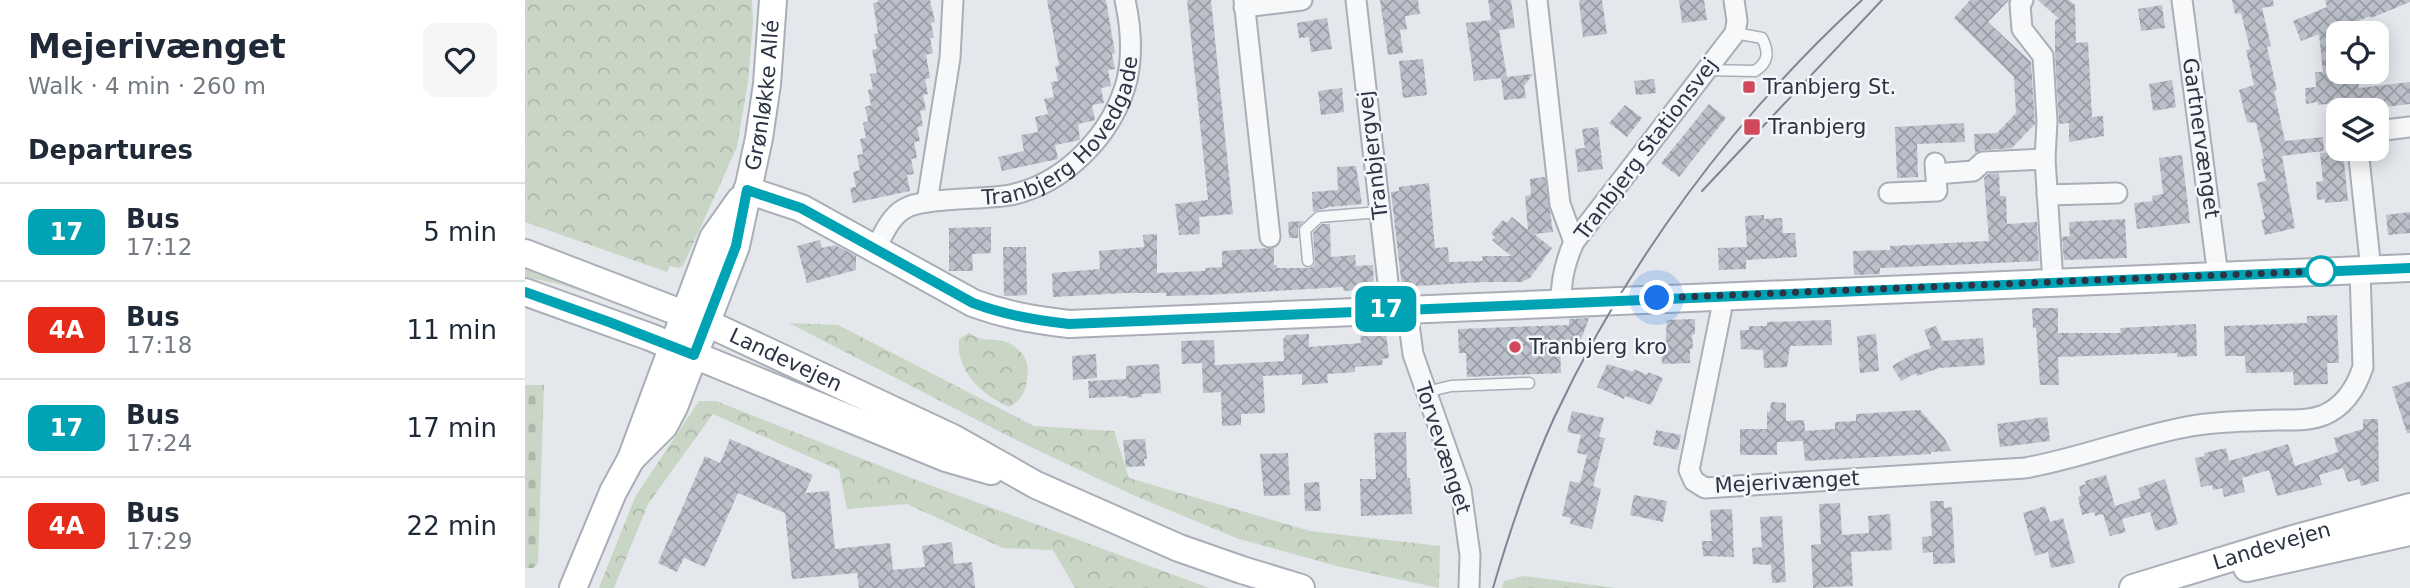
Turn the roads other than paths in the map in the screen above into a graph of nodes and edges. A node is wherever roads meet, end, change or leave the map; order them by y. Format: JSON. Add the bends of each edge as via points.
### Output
{"nodes":[{"id":1,"x":773,"y":0,"type":"edge"},
{"id":2,"x":953,"y":0,"type":"edge"},
{"id":3,"x":1125,"y":0,"type":"edge"},
{"id":4,"x":1302,"y":0,"type":"edge"},
{"id":5,"x":1356,"y":0,"type":"edge"},
{"id":6,"x":1537,"y":0,"type":"edge"},
{"id":7,"x":1734,"y":0,"type":"edge"},
{"id":8,"x":2023,"y":0,"type":"edge"},
{"id":9,"x":2182,"y":0,"type":"edge"},
{"id":10,"x":1244,"y":4,"type":"edge"},
{"id":11,"x":1735,"y":33,"type":"junction"},
{"id":12,"x":1705,"y":70,"type":"junction"},
{"id":13,"x":2410,"y":127,"type":"edge"},
{"id":14,"x":2389,"y":130,"type":"edge"},
{"id":15,"x":2045,"y":159,"type":"junction"},
{"id":16,"x":2359,"y":161,"type":"edge"},
{"id":17,"x":747,"y":190,"type":"junction"},
{"id":18,"x":1889,"y":193,"type":"dead end"},
{"id":19,"x":2117,"y":193,"type":"dead end"},
{"id":20,"x":2047,"y":195,"type":"junction"},
{"id":21,"x":927,"y":202,"type":"junction"},
{"id":22,"x":1380,"y":212,"type":"junction"},
{"id":23,"x":1270,"y":237,"type":"dead end"},
{"id":24,"x":1574,"y":242,"type":"junction"},
{"id":25,"x":876,"y":248,"type":"junction"},
{"id":26,"x":525,"y":254,"type":"edge"},
{"id":27,"x":1308,"y":261,"type":"dead end"},
{"id":28,"x":2365,"y":270,"type":"junction"},
{"id":29,"x":2408,"y":271,"type":"edge"},
{"id":30,"x":2218,"y":276,"type":"junction"},
{"id":31,"x":2053,"y":283,"type":"junction"},
{"id":32,"x":525,"y":292,"type":"edge"},
{"id":33,"x":1722,"y":296,"type":"junction"},
{"id":34,"x":1561,"y":302,"type":"junction"},
{"id":35,"x":1399,"y":309,"type":"junction"},
{"id":36,"x":696,"y":318,"type":"junction"},
{"id":37,"x":683,"y":351,"type":"junction"},
{"id":38,"x":1529,"y":383,"type":"dead end"},
{"id":39,"x":1426,"y":392,"type":"junction"},
{"id":40,"x":1036,"y":485,"type":"junction"},
{"id":41,"x":2410,"y":507,"type":"edge"},
{"id":42,"x":2410,"y":532,"type":"edge"},
{"id":43,"x":573,"y":588,"type":"edge"},
{"id":44,"x":1301,"y":588,"type":"edge"},
{"id":45,"x":1469,"y":588,"type":"edge"},
{"id":46,"x":2133,"y":588,"type":"edge"},
{"id":47,"x":2153,"y":588,"type":"edge"}],
"edges":[{"from":1,"to":17,"type":"street","name":"Grønløkke Allé","via":[[767,84]]},
{"from":2,"to":21,"type":"street","via":[[950,58]]},
{"from":3,"to":21,"type":"street","name":"Tranbjerg Hovedgade","via":[[1131,39],[1127,78],[1115,111],[1082,155],[1030,190]]},
{"from":4,"to":10,"type":"street"},
{"from":5,"to":22,"type":"street","name":"Tranbjergvej"},
{"from":6,"to":24,"type":"street","via":[[1560,204]]},
{"from":7,"to":11,"type":"street"},
{"from":8,"to":15,"type":"street","via":[[2019,4],[2022,29],[2043,56]]},
{"from":9,"to":30,"type":"street","name":"Gartnervænget"},
{"from":10,"to":23,"type":"street"},
{"from":11,"to":12,"type":"street","name":"Tranbjerg Stationsvej"},
{"from":11,"to":12,"type":"lane","via":[[1762,38],[1766,62],[1755,71]]},
{"from":12,"to":24,"type":"street","name":"Tranbjerg Stationsvej"},
{"from":13,"to":14,"type":"street"},
{"from":15,"to":18,"type":"street","via":[[1983,162],[1973,171],[1936,168],[1937,191]]},
{"from":15,"to":20,"type":"street"},
{"from":16,"to":28,"type":"street"},
{"from":17,"to":25,"type":"street","via":[[801,208]]},
{"from":17,"to":36,"type":"street","name":"Grønløkke Allé","via":[[736,246]]},
{"from":19,"to":20,"type":"street"},
{"from":20,"to":31,"type":"street"},
{"from":21,"to":25,"type":"street","name":"Tranbjerg Hovedgade","via":[[904,208],[894,217]]},
{"from":22,"to":27,"type":"lane","via":[[1319,217],[1305,230]]},
{"from":22,"to":35,"type":"street","name":"Tranbjergvej"},
{"from":24,"to":34,"type":"street","name":"Tranbjerg Stationsvej","via":[[1563,272]]},
{"from":25,"to":35,"type":"street","via":[[973,303],[999,313],[1069,324]]},
{"from":26,"to":36,"type":"street","name":"Landevejen"},
{"from":28,"to":29,"type":"street"},
{"from":28,"to":30,"type":"street"},
{"from":28,"to":33,"type":"street","name":"Mejerivænget","via":[[2363,367],[2349,396],[2323,415],[2191,426],[2025,468],[1705,488],[1694,481],[1689,470]]},
{"from":30,"to":31,"type":"street"},
{"from":31,"to":33,"type":"street"},
{"from":32,"to":37,"type":"street","name":"Landevejen"},
{"from":33,"to":34,"type":"street"},
{"from":34,"to":35,"type":"street"},
{"from":35,"to":39,"type":"street","name":"Torvevænget"},
{"from":36,"to":37,"type":"street","name":"Grønløkke Allé"},
{"from":36,"to":40,"type":"street","name":"Landevejen","via":[[953,438]]},
{"from":37,"to":40,"type":"street","name":"Landevejen","via":[[946,458]]},
{"from":37,"to":43,"type":"street","name":"Grønløkke Allé","via":[[613,492]]},
{"from":38,"to":39,"type":"lane","via":[[1451,386]]},
{"from":39,"to":45,"type":"street","name":"Torvevænget","via":[[1461,490],[1471,555]]},
{"from":40,"to":44,"type":"street","name":"Landevejen","via":[[1179,548]]},
{"from":41,"to":46,"type":"street","name":"Landevejen"},
{"from":42,"to":47,"type":"street","name":"Landevejen"}]}
